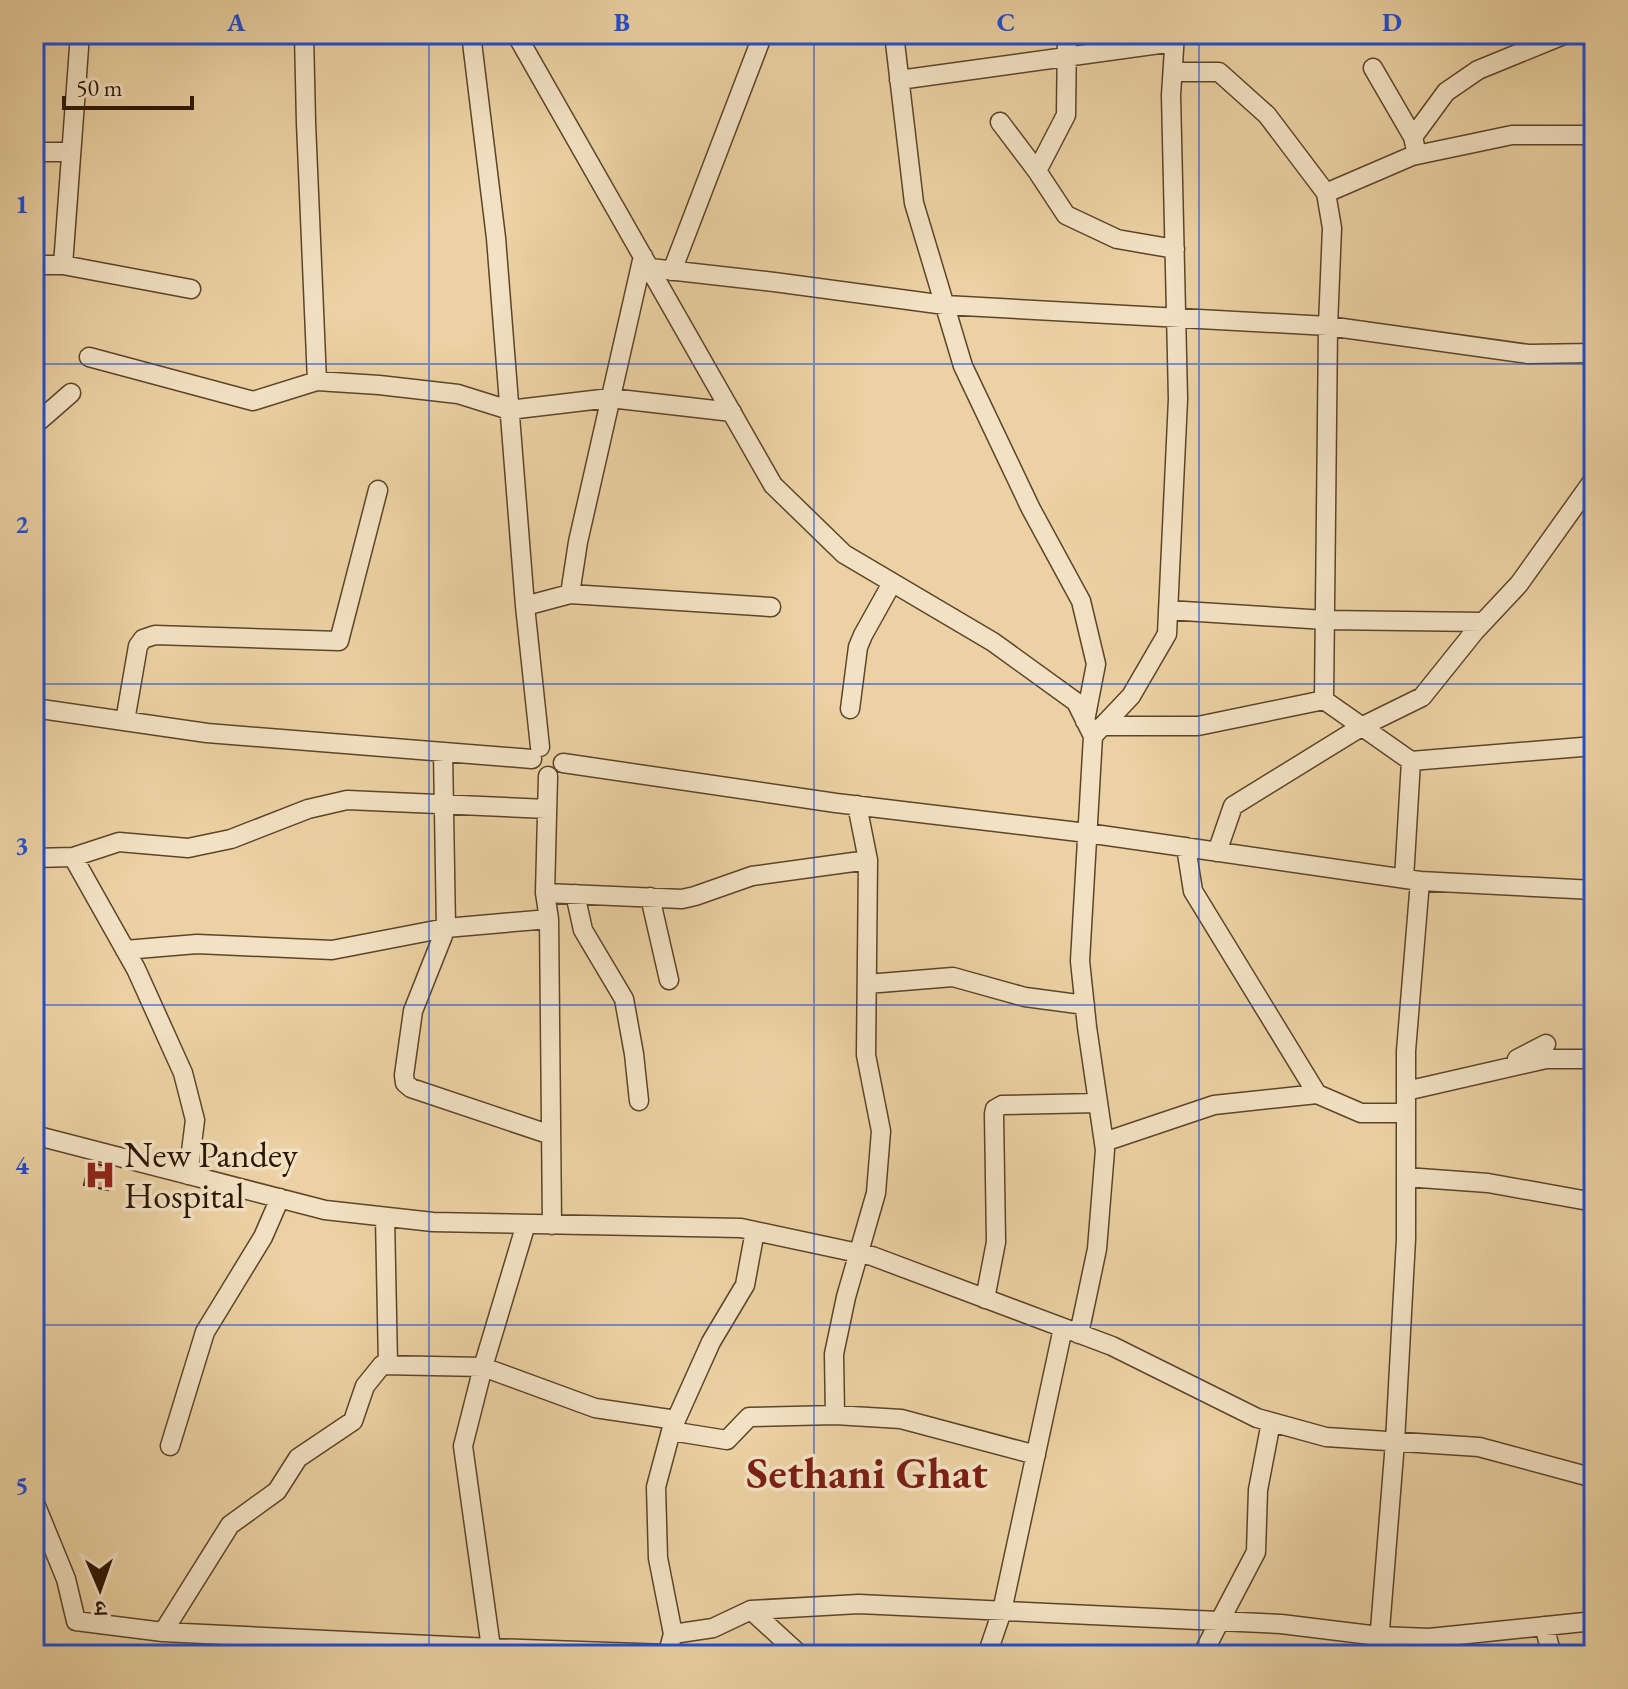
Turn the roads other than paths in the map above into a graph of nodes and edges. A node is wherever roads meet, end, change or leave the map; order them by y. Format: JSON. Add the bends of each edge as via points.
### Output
{"nodes":[{"id":1,"x":80,"y":34,"type":"edge"},
{"id":2,"x":304,"y":34,"type":"edge"},
{"id":3,"x":471,"y":34,"type":"edge"},
{"id":4,"x":516,"y":34,"type":"edge"},
{"id":5,"x":763,"y":34,"type":"edge"},
{"id":6,"x":894,"y":34,"type":"edge"},
{"id":7,"x":1067,"y":34,"type":"edge"},
{"id":8,"x":1566,"y":34,"type":"edge"},
{"id":9,"x":1174,"y":38,"type":"edge"},
{"id":10,"x":1068,"y":57,"type":"junction"},
{"id":11,"x":1373,"y":68,"type":"dead end"},
{"id":12,"x":1173,"y":72,"type":"junction"},
{"id":13,"x":899,"y":80,"type":"junction"},
{"id":14,"x":1000,"y":122,"type":"dead end"},
{"id":15,"x":1594,"y":135,"type":"edge"},
{"id":16,"x":1415,"y":146,"type":"junction"},
{"id":17,"x":34,"y":152,"type":"edge"},
{"id":18,"x":71,"y":152,"type":"junction"},
{"id":19,"x":1037,"y":171,"type":"junction"},
{"id":20,"x":1326,"y":193,"type":"junction"},
{"id":21,"x":1175,"y":249,"type":"junction"},
{"id":22,"x":646,"y":262,"type":"junction"},
{"id":23,"x":34,"y":265,"type":"edge"},
{"id":24,"x":63,"y":265,"type":"junction"},
{"id":25,"x":672,"y":271,"type":"junction"},
{"id":26,"x":191,"y":289,"type":"dead end"},
{"id":27,"x":945,"y":305,"type":"junction"},
{"id":28,"x":1176,"y":317,"type":"junction"},
{"id":29,"x":1328,"y":326,"type":"junction"},
{"id":30,"x":1594,"y":353,"type":"edge"},
{"id":31,"x":89,"y":357,"type":"dead end"},
{"id":32,"x":317,"y":381,"type":"junction"},
{"id":33,"x":71,"y":393,"type":"dead end"},
{"id":34,"x":610,"y":398,"type":"junction"},
{"id":35,"x":509,"y":410,"type":"junction"},
{"id":36,"x":732,"y":412,"type":"junction"},
{"id":37,"x":34,"y":422,"type":"edge"},
{"id":38,"x":1594,"y":479,"type":"edge"},
{"id":39,"x":378,"y":490,"type":"dead end"},
{"id":40,"x":892,"y":583,"type":"junction"},
{"id":41,"x":570,"y":594,"type":"junction"},
{"id":42,"x":525,"y":606,"type":"junction"},
{"id":43,"x":771,"y":607,"type":"dead end"},
{"id":44,"x":1168,"y":610,"type":"junction"},
{"id":45,"x":1325,"y":620,"type":"junction"},
{"id":46,"x":1483,"y":622,"type":"junction"},
{"id":47,"x":1324,"y":700,"type":"junction"},
{"id":48,"x":34,"y":708,"type":"edge"},
{"id":49,"x":850,"y":709,"type":"dead end"},
{"id":50,"x":125,"y":721,"type":"junction"},
{"id":51,"x":1361,"y":727,"type":"junction"},
{"id":52,"x":1093,"y":728,"type":"junction"},
{"id":53,"x":1594,"y":746,"type":"edge"},
{"id":54,"x":443,"y":752,"type":"junction"},
{"id":55,"x":536,"y":753,"type":"junction"},
{"id":56,"x":1411,"y":761,"type":"junction"},
{"id":57,"x":563,"y":763,"type":"junction"},
{"id":58,"x":548,"y":776,"type":"junction"},
{"id":59,"x":443,"y":805,"type":"junction"},
{"id":60,"x":857,"y":805,"type":"junction"},
{"id":61,"x":547,"y":809,"type":"junction"},
{"id":62,"x":1087,"y":833,"type":"junction"},
{"id":63,"x":1186,"y":847,"type":"junction"},
{"id":64,"x":1217,"y":852,"type":"junction"},
{"id":65,"x":73,"y":857,"type":"junction"},
{"id":66,"x":34,"y":858,"type":"edge"},
{"id":67,"x":868,"y":860,"type":"junction"},
{"id":68,"x":1412,"y":880,"type":"junction"},
{"id":69,"x":1594,"y":890,"type":"edge"},
{"id":70,"x":545,"y":893,"type":"junction"},
{"id":71,"x":575,"y":894,"type":"junction"},
{"id":72,"x":650,"y":897,"type":"junction"},
{"id":73,"x":549,"y":919,"type":"junction"},
{"id":74,"x":446,"y":928,"type":"junction"},
{"id":75,"x":125,"y":950,"type":"junction"},
{"id":76,"x":669,"y":980,"type":"dead end"},
{"id":77,"x":867,"y":984,"type":"junction"},
{"id":78,"x":1085,"y":1005,"type":"junction"},
{"id":79,"x":1546,"y":1044,"type":"dead end"},
{"id":80,"x":1594,"y":1059,"type":"edge"},
{"id":81,"x":1494,"y":1071,"type":"junction"},
{"id":82,"x":1406,"y":1091,"type":"junction"},
{"id":83,"x":1317,"y":1094,"type":"junction"},
{"id":84,"x":639,"y":1101,"type":"dead end"},
{"id":85,"x":1098,"y":1103,"type":"junction"},
{"id":86,"x":1406,"y":1113,"type":"junction"},
{"id":87,"x":34,"y":1135,"type":"edge"},
{"id":88,"x":551,"y":1135,"type":"junction"},
{"id":89,"x":1104,"y":1142,"type":"junction"},
{"id":90,"x":188,"y":1175,"type":"junction"},
{"id":91,"x":1406,"y":1177,"type":"junction"},
{"id":92,"x":280,"y":1198,"type":"junction"},
{"id":93,"x":1594,"y":1202,"type":"edge"},
{"id":94,"x":385,"y":1217,"type":"junction"},
{"id":95,"x":526,"y":1224,"type":"junction"},
{"id":96,"x":552,"y":1225,"type":"junction"},
{"id":97,"x":755,"y":1231,"type":"junction"},
{"id":98,"x":859,"y":1253,"type":"junction"},
{"id":99,"x":985,"y":1299,"type":"junction"},
{"id":100,"x":1071,"y":1331,"type":"junction"},
{"id":101,"x":388,"y":1365,"type":"junction"},
{"id":102,"x":483,"y":1367,"type":"junction"},
{"id":103,"x":835,"y":1415,"type":"junction"},
{"id":104,"x":1271,"y":1422,"type":"junction"},
{"id":105,"x":673,"y":1426,"type":"junction"},
{"id":106,"x":1395,"y":1442,"type":"junction"},
{"id":107,"x":170,"y":1446,"type":"dead end"},
{"id":108,"x":1036,"y":1455,"type":"junction"},
{"id":109,"x":1594,"y":1478,"type":"edge"},
{"id":110,"x":34,"y":1501,"type":"edge"},
{"id":111,"x":751,"y":1610,"type":"junction"},
{"id":112,"x":1002,"y":1611,"type":"junction"},
{"id":113,"x":1594,"y":1621,"type":"edge"},
{"id":114,"x":1219,"y":1622,"type":"junction"},
{"id":115,"x":1544,"y":1626,"type":"junction"},
{"id":116,"x":163,"y":1632,"type":"junction"},
{"id":117,"x":673,"y":1634,"type":"junction"},
{"id":118,"x":1378,"y":1646,"type":"edge"},
{"id":119,"x":491,"y":1648,"type":"junction"},
{"id":120,"x":667,"y":1654,"type":"edge"},
{"id":121,"x":800,"y":1655,"type":"edge"},
{"id":122,"x":987,"y":1655,"type":"edge"},
{"id":123,"x":1202,"y":1655,"type":"edge"},
{"id":124,"x":1552,"y":1655,"type":"edge"}],
"edges":[{"from":1,"to":18,"type":"street"},
{"from":2,"to":32,"type":"street"},
{"from":3,"to":35,"type":"street","via":[[496,238]]},
{"from":4,"to":22,"type":"street"},
{"from":5,"to":25,"type":"street"},
{"from":6,"to":13,"type":"street"},
{"from":7,"to":10,"type":"street"},
{"from":8,"to":16,"type":"street","via":[[1478,70],[1446,92]]},
{"from":9,"to":10,"type":"street"},
{"from":9,"to":12,"type":"street"},
{"from":10,"to":13,"type":"street"},
{"from":10,"to":19,"type":"street","via":[[1066,115]]},
{"from":11,"to":16,"type":"street"},
{"from":12,"to":20,"type":"street","via":[[1219,72],[1267,115]]},
{"from":12,"to":21,"type":"street"},
{"from":13,"to":27,"type":"street","via":[[914,203]]},
{"from":14,"to":19,"type":"street"},
{"from":15,"to":16,"type":"street","via":[[1512,135]]},
{"from":16,"to":20,"type":"street"},
{"from":17,"to":18,"type":"street"},
{"from":18,"to":24,"type":"street"},
{"from":19,"to":21,"type":"street","via":[[1066,215],[1117,239]]},
{"from":20,"to":29,"type":"street","via":[[1332,228]]},
{"from":21,"to":28,"type":"street"},
{"from":22,"to":25,"type":"street"},
{"from":22,"to":34,"type":"street"},
{"from":22,"to":36,"type":"street"},
{"from":23,"to":24,"type":"street"},
{"from":24,"to":26,"type":"street"},
{"from":25,"to":27,"type":"street"},
{"from":27,"to":28,"type":"street"},
{"from":27,"to":52,"type":"street","via":[[963,366],[1081,601],[1096,664]]},
{"from":28,"to":29,"type":"street"},
{"from":28,"to":44,"type":"street","via":[[1178,399]]},
{"from":29,"to":30,"type":"street","via":[[1528,354]]},
{"from":29,"to":45,"type":"street"},
{"from":31,"to":32,"type":"street","via":[[253,401]]},
{"from":32,"to":35,"type":"street","via":[[458,394]]},
{"from":33,"to":37,"type":"street"},
{"from":34,"to":35,"type":"street"},
{"from":34,"to":36,"type":"street"},
{"from":34,"to":41,"type":"street"},
{"from":35,"to":42,"type":"street"},
{"from":36,"to":40,"type":"street","via":[[773,485],[844,554]]},
{"from":38,"to":46,"type":"street","via":[[1519,584]]},
{"from":39,"to":50,"type":"street","via":[[339,641],[155,635],[143,639]]},
{"from":40,"to":49,"type":"street","via":[[858,647]]},
{"from":40,"to":52,"type":"street","via":[[993,642],[1076,702]]},
{"from":41,"to":42,"type":"street"},
{"from":41,"to":43,"type":"street"},
{"from":42,"to":55,"type":"street"},
{"from":44,"to":45,"type":"street"},
{"from":44,"to":52,"type":"street","via":[[1167,634],[1131,696]]},
{"from":45,"to":46,"type":"street"},
{"from":45,"to":47,"type":"street"},
{"from":46,"to":51,"type":"street","via":[[1422,697]]},
{"from":47,"to":51,"type":"street"},
{"from":47,"to":52,"type":"street","via":[[1198,726]]},
{"from":48,"to":50,"type":"street"},
{"from":50,"to":54,"type":"street"},
{"from":51,"to":56,"type":"street"},
{"from":51,"to":64,"type":"street","via":[[1233,806]]},
{"from":52,"to":62,"type":"street"},
{"from":53,"to":56,"type":"street"},
{"from":54,"to":55,"type":"street"},
{"from":54,"to":59,"type":"street"},
{"from":55,"to":57,"type":"street","via":[[549,745],[559,749]]},
{"from":55,"to":58,"type":"street","via":[[535,769]]},
{"from":56,"to":68,"type":"street"},
{"from":57,"to":58,"type":"street"},
{"from":57,"to":60,"type":"street"},
{"from":58,"to":61,"type":"street"},
{"from":59,"to":61,"type":"street"},
{"from":59,"to":65,"type":"street","via":[[347,800],[188,848],[119,842]]},
{"from":59,"to":74,"type":"street"},
{"from":60,"to":62,"type":"street"},
{"from":60,"to":67,"type":"street"},
{"from":61,"to":70,"type":"street"},
{"from":62,"to":63,"type":"street"},
{"from":62,"to":78,"type":"street","via":[[1080,961]]},
{"from":63,"to":64,"type":"street"},
{"from":63,"to":83,"type":"street","via":[[1193,891]]},
{"from":64,"to":68,"type":"street"},
{"from":65,"to":66,"type":"street"},
{"from":65,"to":75,"type":"street"},
{"from":67,"to":72,"type":"street","via":[[752,876],[682,899]]},
{"from":67,"to":77,"type":"street"},
{"from":68,"to":69,"type":"street"},
{"from":68,"to":82,"type":"street"},
{"from":70,"to":71,"type":"street"},
{"from":70,"to":73,"type":"street"},
{"from":71,"to":72,"type":"street"},
{"from":71,"to":84,"type":"street","via":[[583,930],[624,999]]},
{"from":72,"to":76,"type":"street"},
{"from":73,"to":74,"type":"street"},
{"from":73,"to":88,"type":"street"},
{"from":74,"to":75,"type":"street","via":[[332,950],[197,944]]},
{"from":74,"to":88,"type":"street","via":[[413,1011],[405,1083]]},
{"from":75,"to":90,"type":"street","via":[[183,1073],[195,1120]]},
{"from":77,"to":78,"type":"street","via":[[953,977],[1025,997]]},
{"from":77,"to":98,"type":"street","via":[[866,1055],[881,1131],[876,1193]]},
{"from":78,"to":85,"type":"street"},
{"from":79,"to":81,"type":"street"},
{"from":80,"to":81,"type":"street","via":[[1546,1059]]},
{"from":81,"to":82,"type":"street"},
{"from":82,"to":86,"type":"street"},
{"from":83,"to":86,"type":"street","via":[[1361,1113]]},
{"from":83,"to":89,"type":"street","via":[[1214,1105]]},
{"from":85,"to":89,"type":"street"},
{"from":85,"to":99,"type":"street","via":[[995,1109],[996,1242]]},
{"from":86,"to":91,"type":"street"},
{"from":87,"to":90,"type":"street"},
{"from":88,"to":96,"type":"street"},
{"from":89,"to":100,"type":"street","via":[[1097,1249]]},
{"from":90,"to":92,"type":"street"},
{"from":91,"to":93,"type":"street","via":[[1488,1183]]},
{"from":91,"to":106,"type":"street"},
{"from":92,"to":94,"type":"street"},
{"from":92,"to":107,"type":"street","via":[[263,1237],[205,1332]]},
{"from":94,"to":95,"type":"street"},
{"from":94,"to":101,"type":"street"},
{"from":95,"to":96,"type":"street"},
{"from":95,"to":102,"type":"street"},
{"from":96,"to":97,"type":"street"},
{"from":97,"to":98,"type":"street"},
{"from":97,"to":105,"type":"street","via":[[745,1285],[711,1342]]},
{"from":98,"to":99,"type":"street"},
{"from":98,"to":103,"type":"street","via":[[834,1354]]},
{"from":99,"to":100,"type":"street"},
{"from":100,"to":104,"type":"street"},
{"from":100,"to":108,"type":"street"},
{"from":101,"to":102,"type":"street"},
{"from":101,"to":116,"type":"street","via":[[382,1365],[365,1386],[353,1421],[298,1458],[277,1491],[230,1525]]},
{"from":102,"to":105,"type":"street","via":[[595,1408]]},
{"from":102,"to":119,"type":"street","via":[[463,1446]]},
{"from":103,"to":105,"type":"street","via":[[749,1417],[727,1440]]},
{"from":103,"to":108,"type":"street","via":[[901,1419]]},
{"from":104,"to":106,"type":"street","via":[[1326,1437]]},
{"from":104,"to":114,"type":"street","via":[[1258,1490],[1256,1552]]},
{"from":105,"to":117,"type":"street","via":[[656,1487],[658,1558]]},
{"from":106,"to":109,"type":"street","via":[[1479,1447]]},
{"from":106,"to":118,"type":"street"},
{"from":108,"to":112,"type":"street"},
{"from":110,"to":116,"type":"street","via":[[66,1579],[76,1621]]},
{"from":111,"to":112,"type":"street","via":[[859,1604]]},
{"from":111,"to":117,"type":"street","via":[[713,1628]]},
{"from":111,"to":121,"type":"street"},
{"from":112,"to":114,"type":"street"},
{"from":112,"to":122,"type":"street"},
{"from":113,"to":115,"type":"street"},
{"from":114,"to":118,"type":"street","via":[[1281,1624]]},
{"from":114,"to":123,"type":"street"},
{"from":115,"to":118,"type":"street"},
{"from":115,"to":124,"type":"street"},
{"from":116,"to":119,"type":"street"},
{"from":117,"to":120,"type":"street"},
{"from":119,"to":120,"type":"street"}]}
